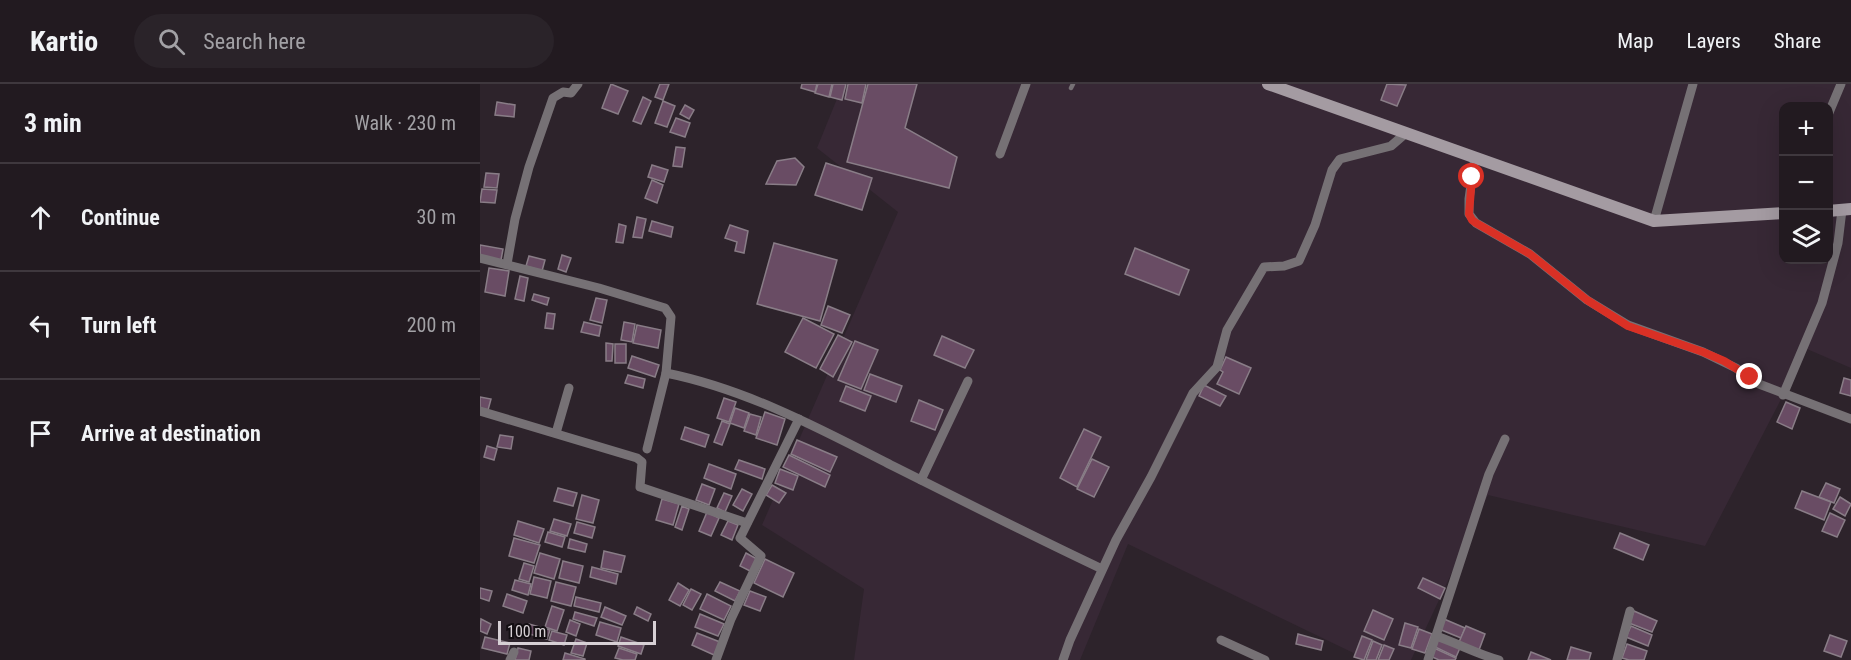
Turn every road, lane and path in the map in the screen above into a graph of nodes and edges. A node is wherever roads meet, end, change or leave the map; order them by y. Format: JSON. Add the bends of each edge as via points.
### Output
{"nodes":[{"id":1,"x":578,"y":84,"type":"edge"},
{"id":2,"x":1026,"y":84,"type":"edge"},
{"id":3,"x":1268,"y":84,"type":"edge"},
{"id":4,"x":1693,"y":84,"type":"edge"},
{"id":5,"x":1841,"y":84,"type":"edge"},
{"id":6,"x":1833,"y":103,"type":"edge"},
{"id":7,"x":1406,"y":133,"type":"junction"},
{"id":8,"x":1000,"y":154,"type":"dead end"},
{"id":9,"x":1475,"y":157,"type":"junction"},
{"id":10,"x":1846,"y":210,"type":"edge"},
{"id":11,"x":1779,"y":213,"type":"edge"},
{"id":12,"x":1654,"y":221,"type":"junction"},
{"id":13,"x":480,"y":258,"type":"edge"},
{"id":14,"x":507,"y":264,"type":"junction"},
{"id":15,"x":666,"y":373,"type":"junction"},
{"id":16,"x":968,"y":381,"type":"dead end"},
{"id":17,"x":569,"y":388,"type":"dead end"},
{"id":18,"x":1783,"y":395,"type":"junction"},
{"id":19,"x":480,"y":411,"type":"edge"},
{"id":20,"x":1851,"y":418,"type":"edge"},
{"id":21,"x":799,"y":419,"type":"junction"},
{"id":22,"x":556,"y":433,"type":"junction"},
{"id":23,"x":1505,"y":439,"type":"dead end"},
{"id":24,"x":646,"y":449,"type":"dead end"},
{"id":25,"x":921,"y":480,"type":"junction"},
{"id":26,"x":747,"y":524,"type":"junction"},
{"id":27,"x":1102,"y":569,"type":"junction"},
{"id":28,"x":1630,"y":611,"type":"dead end"},
{"id":29,"x":1436,"y":636,"type":"junction"},
{"id":30,"x":1221,"y":640,"type":"dead end"},
{"id":31,"x":717,"y":660,"type":"edge"},
{"id":32,"x":1062,"y":660,"type":"edge"},
{"id":33,"x":1265,"y":660,"type":"edge"},
{"id":34,"x":1428,"y":660,"type":"edge"},
{"id":35,"x":1498,"y":660,"type":"edge"},
{"id":36,"x":1618,"y":660,"type":"edge"}],
"edges":[{"from":1,"to":14,"type":"street","via":[[571,93],[553,98],[529,167]]},
{"from":2,"to":8,"type":"street"},
{"from":3,"to":7,"type":"street"},
{"from":4,"to":12,"type":"street"},
{"from":5,"to":6,"type":"street"},
{"from":7,"to":9,"type":"street"},
{"from":7,"to":27,"type":"street","via":[[1391,146],[1340,159],[1332,170],[1299,261],[1264,267],[1227,330],[1217,367],[1193,393]]},
{"from":9,"to":12,"type":"street"},
{"from":9,"to":18,"type":"street","via":[[1469,199],[1472,220],[1530,254],[1587,300],[1628,326],[1703,352]]},
{"from":10,"to":18,"type":"street","via":[[1822,303]]},
{"from":11,"to":12,"type":"street"},
{"from":13,"to":14,"type":"street"},
{"from":14,"to":15,"type":"street","via":[[665,308],[671,317]]},
{"from":15,"to":21,"type":"street","via":[[738,394]]},
{"from":15,"to":24,"type":"street"},
{"from":16,"to":25,"type":"street"},
{"from":17,"to":22,"type":"street"},
{"from":18,"to":20,"type":"street"},
{"from":19,"to":22,"type":"street"},
{"from":21,"to":25,"type":"street"},
{"from":21,"to":26,"type":"street"},
{"from":22,"to":26,"type":"street","via":[[638,458],[642,462],[640,488]]},
{"from":23,"to":29,"type":"street","via":[[1489,474]]},
{"from":25,"to":27,"type":"street"},
{"from":26,"to":31,"type":"street","via":[[740,538],[761,556],[731,619]]},
{"from":27,"to":32,"type":"street"},
{"from":28,"to":36,"type":"street"},
{"from":29,"to":34,"type":"street"},
{"from":29,"to":35,"type":"street"},
{"from":30,"to":33,"type":"street"}]}
